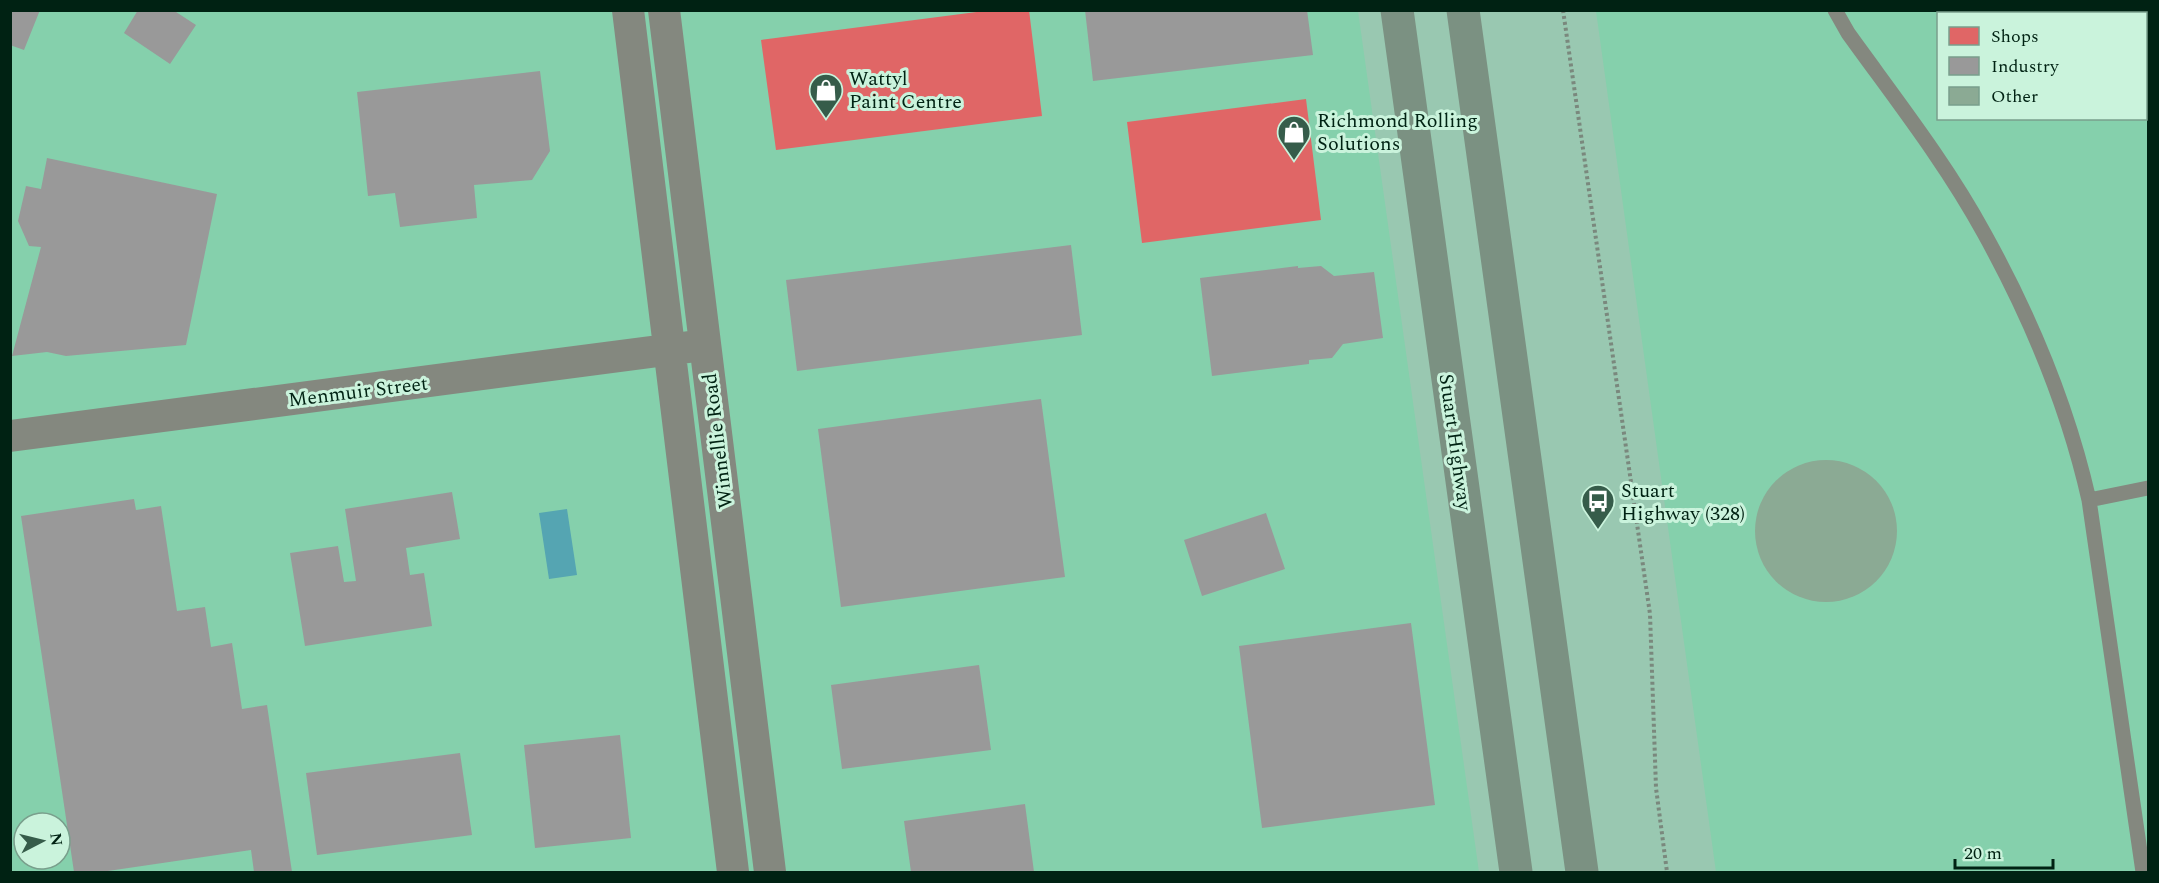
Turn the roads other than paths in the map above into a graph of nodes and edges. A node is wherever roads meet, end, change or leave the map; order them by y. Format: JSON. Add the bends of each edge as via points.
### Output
{"nodes":[{"id":1,"x":628,"y":10,"type":"edge"},
{"id":2,"x":664,"y":10,"type":"edge"},
{"id":3,"x":1397,"y":10,"type":"edge"},
{"id":4,"x":1463,"y":10,"type":"edge"},
{"id":5,"x":1835,"y":10,"type":"edge"},
{"id":6,"x":705,"y":345,"type":"junction"},
{"id":7,"x":669,"y":350,"type":"junction"},
{"id":8,"x":10,"y":436,"type":"edge"},
{"id":9,"x":2148,"y":489,"type":"edge"},
{"id":10,"x":2089,"y":500,"type":"junction"},
{"id":11,"x":733,"y":873,"type":"edge"},
{"id":12,"x":770,"y":873,"type":"edge"},
{"id":13,"x":1516,"y":873,"type":"edge"},
{"id":14,"x":1582,"y":873,"type":"edge"},
{"id":15,"x":2143,"y":873,"type":"edge"}],
"edges":[{"from":1,"to":7,"type":"street","name":"Winnellie Road"},
{"from":2,"to":6,"type":"street","name":"Winnellie Road"},
{"from":3,"to":13,"type":"highway","name":"Stuart Highway"},
{"from":4,"to":14,"type":"highway"},
{"from":5,"to":10,"type":"lane","via":[[1952,181],[2013,288],[2068,422]]},
{"from":6,"to":7,"type":"street","name":"Menmuir Street"},
{"from":6,"to":12,"type":"street","name":"Winnellie Road"},
{"from":7,"to":8,"type":"street","name":"Menmuir Street"},
{"from":7,"to":11,"type":"street","name":"Winnellie Road"},
{"from":9,"to":10,"type":"lane"},
{"from":10,"to":15,"type":"lane"}]}
